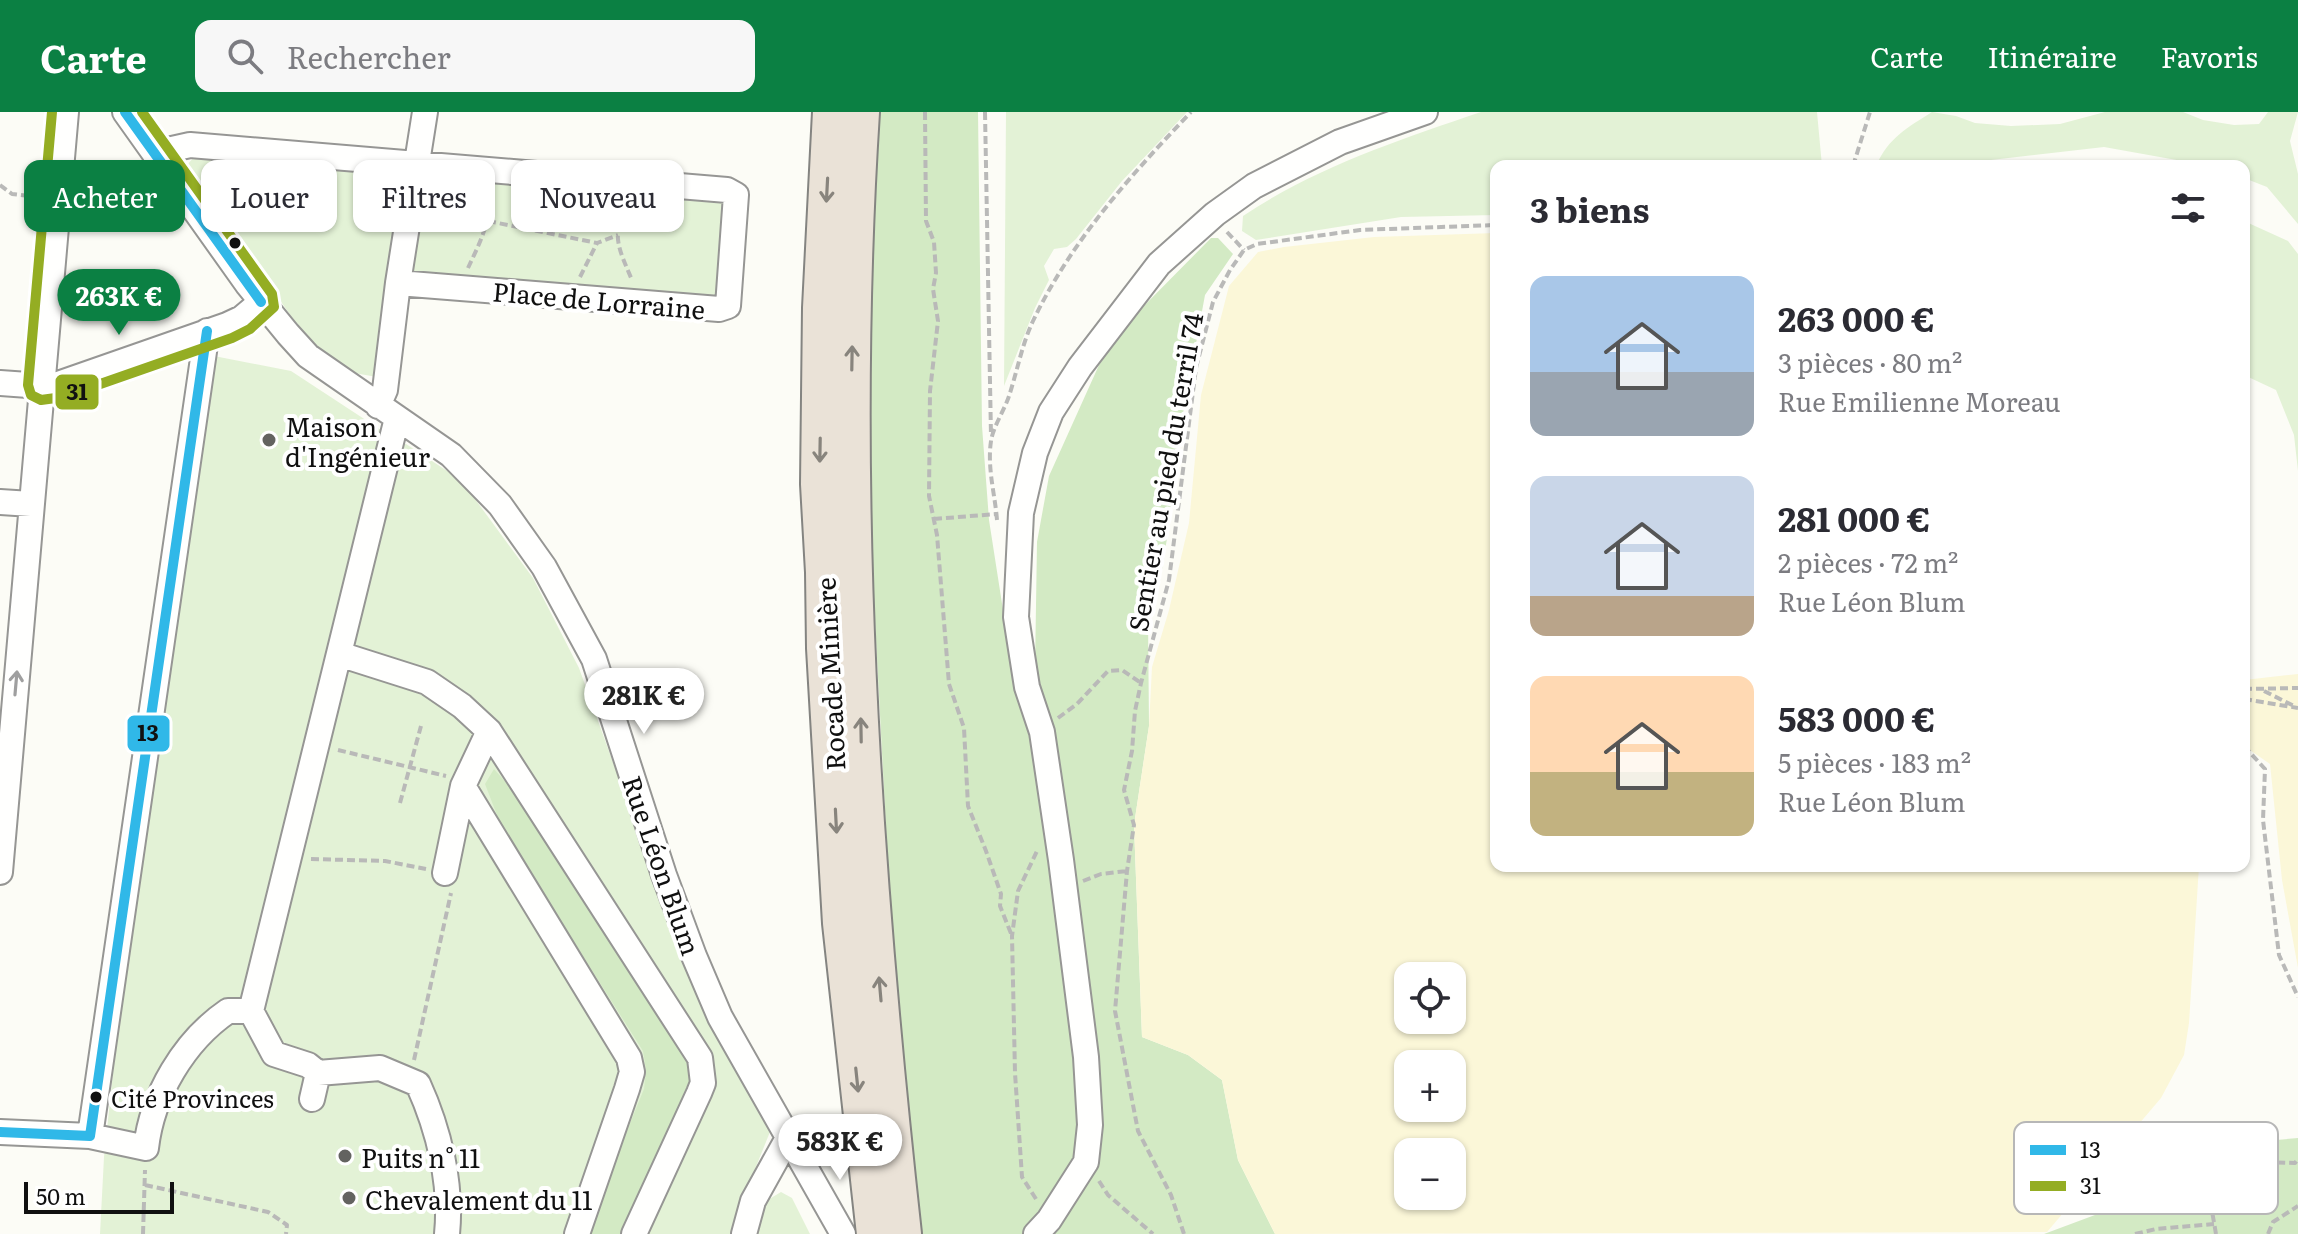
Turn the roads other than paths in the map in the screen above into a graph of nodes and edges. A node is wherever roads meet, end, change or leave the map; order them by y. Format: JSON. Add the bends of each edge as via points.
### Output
{"nodes":[{"id":1,"x":66,"y":112,"type":"edge"},
{"id":2,"x":125,"y":112,"type":"edge"},
{"id":3,"x":425,"y":112,"type":"edge"},
{"id":4,"x":831,"y":112,"type":"edge"},
{"id":5,"x":861,"y":112,"type":"edge"},
{"id":6,"x":1425,"y":112,"type":"edge"},
{"id":7,"x":154,"y":153,"type":"junction"},
{"id":8,"x":378,"y":160,"type":"edge"},
{"id":9,"x":417,"y":160,"type":"edge"},
{"id":10,"x":495,"y":171,"type":"edge"},
{"id":11,"x":406,"y":232,"type":"edge"},
{"id":12,"x":398,"y":283,"type":"junction"},
{"id":13,"x":261,"y":302,"type":"junction"},
{"id":14,"x":207,"y":331,"type":"junction"},
{"id":15,"x":0,"y":383,"type":"edge"},
{"id":16,"x":42,"y":386,"type":"junction"},
{"id":17,"x":387,"y":412,"type":"junction"},
{"id":18,"x":0,"y":502,"type":"edge"},
{"id":19,"x":31,"y":504,"type":"junction"},
{"id":20,"x":339,"y":654,"type":"junction"},
{"id":21,"x":489,"y":731,"type":"junction"},
{"id":22,"x":463,"y":786,"type":"junction"},
{"id":23,"x":0,"y":872,"type":"edge"},
{"id":24,"x":445,"y":873,"type":"road end"},
{"id":25,"x":251,"y":1011,"type":"junction"},
{"id":26,"x":318,"y":1073,"type":"junction"},
{"id":27,"x":312,"y":1099,"type":"dead end"},
{"id":28,"x":0,"y":1132,"type":"edge"},
{"id":29,"x":90,"y":1136,"type":"junction"},
{"id":30,"x":792,"y":1146,"type":"junction"},
{"id":31,"x":1043,"y":1227,"type":"edge"},
{"id":32,"x":447,"y":1234,"type":"edge"},
{"id":33,"x":577,"y":1234,"type":"edge"},
{"id":34,"x":634,"y":1234,"type":"edge"},
{"id":35,"x":744,"y":1234,"type":"edge"},
{"id":36,"x":843,"y":1234,"type":"edge"},
{"id":37,"x":875,"y":1234,"type":"edge"},
{"id":38,"x":903,"y":1234,"type":"edge"}],
"edges":[{"from":1,"to":16,"type":"street"},
{"from":2,"to":7,"type":"street","name":"Rue Léon Blum"},
{"from":3,"to":9,"type":"street"},
{"from":4,"to":37,"type":"highway","name":"Rocade Minière","one_way":true,"via":[[819,484],[825,648],[841,923]]},
{"from":38,"to":5,"type":"highway","name":"Rocade Minière","one_way":true,"via":[[862,762],[852,372]]},
{"from":6,"to":31,"type":"street","via":[[1340,142],[1254,186],[1215,214],[1159,264],[1080,367],[1051,412],[1035,453],[1021,513],[1016,617],[1064,882],[1090,1125],[1086,1162]]},
{"from":7,"to":8,"type":"street","name":"Place de Lorraine","via":[[190,145]]},
{"from":7,"to":13,"type":"street","name":"Rue Léon Blum"},
{"from":10,"to":12,"type":"street","name":"Place de Lorraine","via":[[727,190],[736,195],[728,306]]},
{"from":11,"to":12,"type":"street"},
{"from":12,"to":17,"type":"street"},
{"from":13,"to":14,"type":"street","via":[[242,318]]},
{"from":13,"to":17,"type":"street","name":"Rue Léon Blum","via":[[308,356]]},
{"from":14,"to":16,"type":"street"},
{"from":14,"to":29,"type":"street"},
{"from":15,"to":16,"type":"street"},
{"from":16,"to":19,"type":"street"},
{"from":17,"to":20,"type":"street"},
{"from":17,"to":30,"type":"street","name":"Rue Léon Blum","via":[[451,455],[500,505],[551,580],[594,659],[694,956],[720,1017]]},
{"from":18,"to":19,"type":"street"},
{"from":23,"to":19,"type":"street","one_way":true},
{"from":20,"to":21,"type":"street","via":[[427,682]]},
{"from":20,"to":25,"type":"street"},
{"from":21,"to":22,"type":"street"},
{"from":21,"to":34,"type":"street","via":[[700,1058],[703,1083]]},
{"from":22,"to":24,"type":"street"},
{"from":22,"to":33,"type":"street","via":[[629,1058],[627,1089]]},
{"from":25,"to":26,"type":"street","via":[[274,1054]]},
{"from":25,"to":29,"type":"street","via":[[228,1011],[191,1041],[148,1126],[146,1148]]},
{"from":26,"to":27,"type":"street"},
{"from":26,"to":32,"type":"street","via":[[380,1068],[418,1084],[442,1158]]},
{"from":28,"to":29,"type":"street"},
{"from":30,"to":35,"type":"street","via":[[753,1201]]},
{"from":30,"to":36,"type":"street","name":"Rue Léon Blum"}]}
